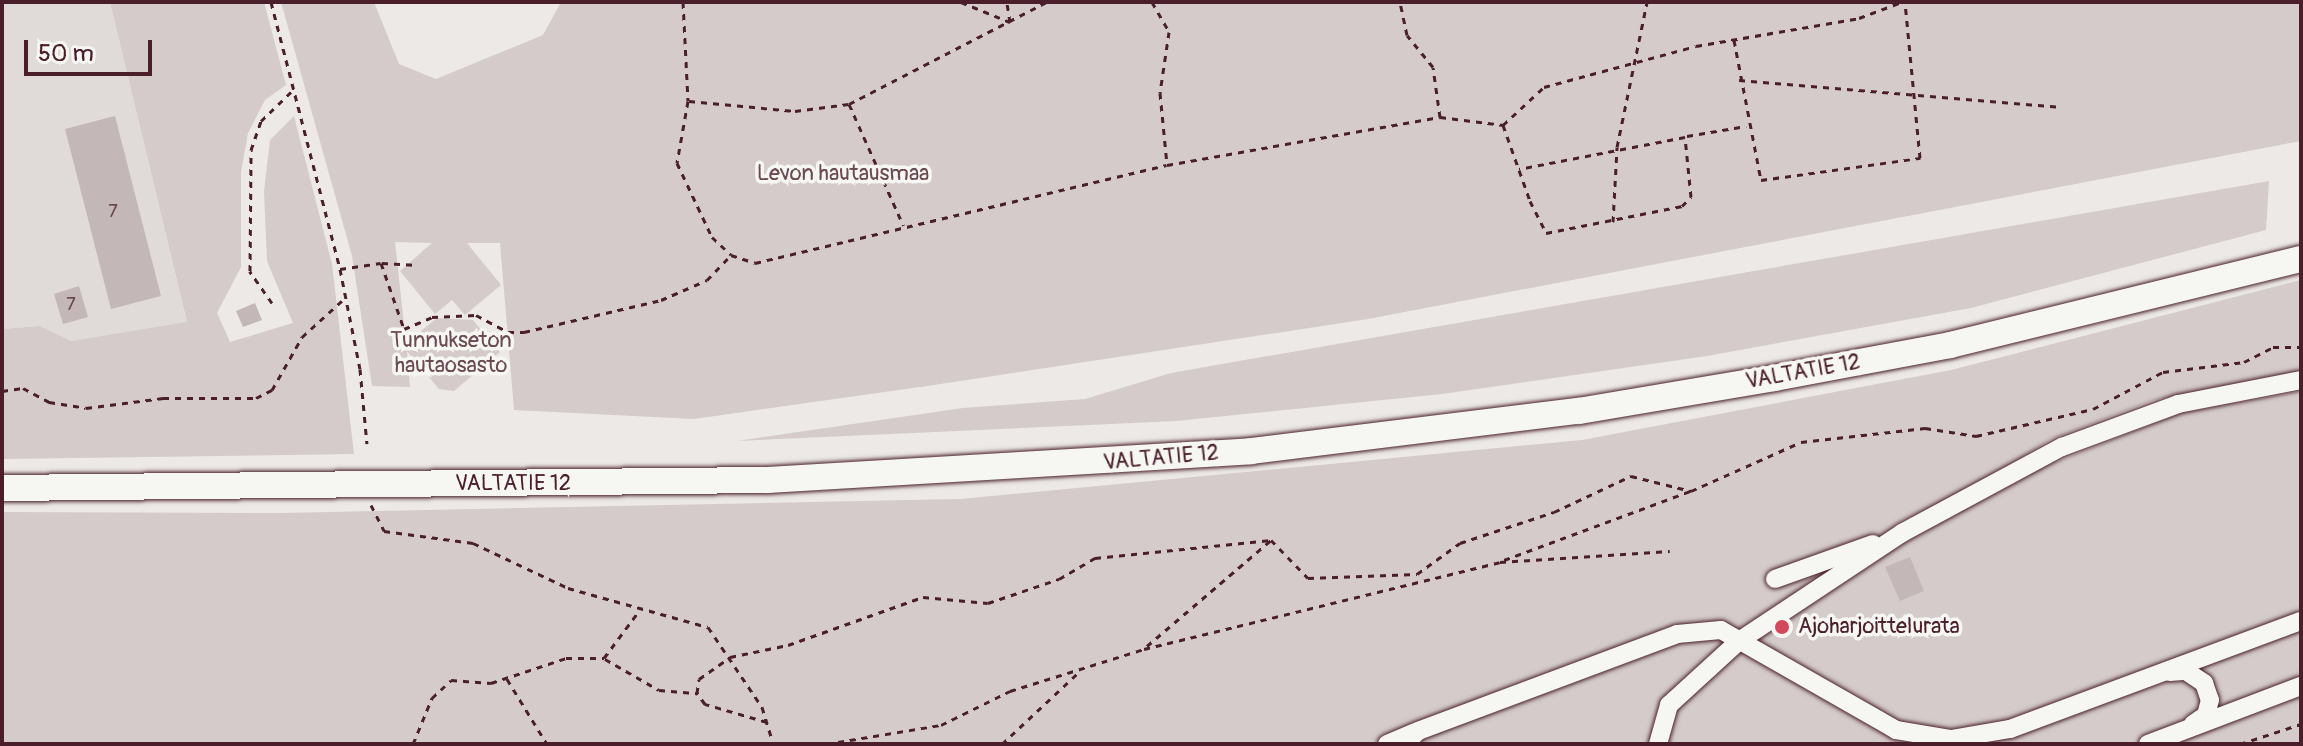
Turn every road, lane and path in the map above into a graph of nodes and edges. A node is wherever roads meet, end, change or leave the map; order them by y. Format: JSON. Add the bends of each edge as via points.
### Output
{"nodes":[{"id":1,"x":271,"y":2,"type":"edge"},
{"id":2,"x":683,"y":2,"type":"edge"},
{"id":3,"x":961,"y":2,"type":"edge"},
{"id":4,"x":1007,"y":2,"type":"edge"},
{"id":5,"x":1047,"y":2,"type":"edge"},
{"id":6,"x":1152,"y":2,"type":"edge"},
{"id":7,"x":1400,"y":2,"type":"edge"},
{"id":8,"x":1647,"y":2,"type":"edge"},
{"id":9,"x":1904,"y":2,"type":"edge"},
{"id":10,"x":1010,"y":22,"type":"junction"},
{"id":11,"x":1734,"y":40,"type":"junction"},
{"id":12,"x":1633,"y":61,"type":"junction"},
{"id":13,"x":1739,"y":80,"type":"junction"},
{"id":14,"x":294,"y":89,"type":"junction"},
{"id":15,"x":1917,"y":94,"type":"junction"},
{"id":16,"x":688,"y":101,"type":"junction"},
{"id":17,"x":849,"y":104,"type":"junction"},
{"id":18,"x":2059,"y":107,"type":"dead end"},
{"id":19,"x":1440,"y":117,"type":"junction"},
{"id":20,"x":1503,"y":125,"type":"junction"},
{"id":21,"x":1746,"y":126,"type":"junction"},
{"id":22,"x":1685,"y":137,"type":"junction"},
{"id":23,"x":1617,"y":147,"type":"junction"},
{"id":24,"x":1167,"y":165,"type":"junction"},
{"id":25,"x":1519,"y":169,"type":"junction"},
{"id":26,"x":1613,"y":222,"type":"junction"},
{"id":27,"x":903,"y":225,"type":"junction"},
{"id":28,"x":731,"y":255,"type":"junction"},
{"id":29,"x":2301,"y":259,"type":"edge"},
{"id":30,"x":381,"y":263,"type":"junction"},
{"id":31,"x":418,"y":265,"type":"dead end"},
{"id":32,"x":340,"y":269,"type":"junction"},
{"id":33,"x":346,"y":297,"type":"junction"},
{"id":34,"x":272,"y":303,"type":"dead end"},
{"id":35,"x":2301,"y":347,"type":"edge"},
{"id":36,"x":2301,"y":380,"type":"edge"},
{"id":37,"x":2,"y":391,"type":"edge"},
{"id":38,"x":367,"y":444,"type":"dead end"},
{"id":39,"x":2,"y":488,"type":"edge"},
{"id":40,"x":1691,"y":491,"type":"junction"},
{"id":41,"x":371,"y":505,"type":"dead end"},
{"id":42,"x":1902,"y":533,"type":"junction"},
{"id":43,"x":1271,"y":540,"type":"junction"},
{"id":44,"x":1670,"y":551,"type":"dead end"},
{"id":45,"x":1500,"y":562,"type":"junction"},
{"id":46,"x":1775,"y":579,"type":"dead end"},
{"id":47,"x":639,"y":611,"type":"junction"},
{"id":48,"x":2301,"y":621,"type":"edge"},
{"id":49,"x":1739,"y":641,"type":"junction"},
{"id":50,"x":1144,"y":649,"type":"junction"},
{"id":51,"x":730,"y":657,"type":"junction"},
{"id":52,"x":604,"y":658,"type":"junction"},
{"id":53,"x":1079,"y":672,"type":"junction"},
{"id":54,"x":2164,"y":672,"type":"junction"},
{"id":55,"x":507,"y":679,"type":"junction"},
{"id":56,"x":2301,"y":686,"type":"edge"},
{"id":57,"x":697,"y":693,"type":"junction"},
{"id":58,"x":767,"y":722,"type":"junction"},
{"id":59,"x":2301,"y":724,"type":"edge"},
{"id":60,"x":2184,"y":730,"type":"junction"},
{"id":61,"x":1411,"y":738,"type":"edge"},
{"id":62,"x":413,"y":744,"type":"edge"},
{"id":63,"x":547,"y":744,"type":"edge"},
{"id":64,"x":773,"y":744,"type":"edge"},
{"id":65,"x":826,"y":744,"type":"edge"},
{"id":66,"x":1002,"y":744,"type":"edge"},
{"id":67,"x":1387,"y":744,"type":"edge"},
{"id":68,"x":1658,"y":744,"type":"edge"},
{"id":69,"x":2148,"y":744,"type":"edge"},
{"id":70,"x":2240,"y":744,"type":"edge"}],
"edges":[{"from":1,"to":14,"type":"path"},
{"from":2,"to":16,"type":"path"},
{"from":3,"to":10,"type":"path"},
{"from":4,"to":10,"type":"path"},
{"from":5,"to":10,"type":"path"},
{"from":6,"to":24,"type":"path","via":[[1169,32],[1160,93]]},
{"from":7,"to":19,"type":"path","via":[[1407,35],[1433,67]]},
{"from":8,"to":12,"type":"path"},
{"from":9,"to":11,"type":"path","via":[[1859,18]]},
{"from":9,"to":15,"type":"path"},
{"from":10,"to":17,"type":"path"},
{"from":11,"to":12,"type":"path"},
{"from":11,"to":13,"type":"path"},
{"from":12,"to":20,"type":"path","via":[[1544,87]]},
{"from":12,"to":23,"type":"path"},
{"from":13,"to":15,"type":"path"},
{"from":13,"to":21,"type":"path"},
{"from":14,"to":32,"type":"path"},
{"from":14,"to":34,"type":"path","via":[[261,121],[251,150],[250,271]]},
{"from":15,"to":18,"type":"path"},
{"from":15,"to":21,"type":"path","via":[[1920,158],[1761,180]]},
{"from":16,"to":17,"type":"path","via":[[795,111]]},
{"from":16,"to":28,"type":"path","via":[[677,163],[712,237]]},
{"from":17,"to":27,"type":"path"},
{"from":19,"to":20,"type":"path"},
{"from":19,"to":24,"type":"path"},
{"from":20,"to":25,"type":"path"},
{"from":21,"to":22,"type":"path"},
{"from":22,"to":23,"type":"path"},
{"from":22,"to":26,"type":"path","via":[[1691,197],[1682,206]]},
{"from":23,"to":25,"type":"path"},
{"from":23,"to":26,"type":"path"},
{"from":24,"to":27,"type":"path"},
{"from":25,"to":26,"type":"path","via":[[1546,233]]},
{"from":27,"to":28,"type":"path","via":[[755,263]]},
{"from":28,"to":30,"type":"path","via":[[707,280],[661,300],[524,332],[508,332],[476,315],[432,317],[404,329]]},
{"from":29,"to":39,"type":"highway","name":"VALTATIE 12","via":[[1950,345],[1789,375],[1579,411],[1251,451],[783,480]]},
{"from":30,"to":31,"type":"path"},
{"from":30,"to":32,"type":"path"},
{"from":32,"to":33,"type":"path"},
{"from":33,"to":37,"type":"path","via":[[302,337],[272,390],[256,398],[163,398],[86,408],[49,402],[23,388]]},
{"from":33,"to":38,"type":"path"},
{"from":35,"to":40,"type":"path","via":[[2273,347],[2244,362],[2163,372],[2093,409],[1976,436],[1925,428],[1801,442]]},
{"from":36,"to":42,"type":"lane","via":[[2178,404],[2062,447]]},
{"from":40,"to":43,"type":"path","via":[[1631,476],[1554,512],[1460,543],[1417,574],[1308,578]]},
{"from":40,"to":45,"type":"path"},
{"from":41,"to":47,"type":"path","via":[[384,531],[473,543],[503,553],[525,571]]},
{"from":42,"to":46,"type":"lane"},
{"from":42,"to":49,"type":"lane"},
{"from":43,"to":50,"type":"path"},
{"from":43,"to":51,"type":"path","via":[[1095,558],[1059,579],[988,603],[923,597],[788,645]]},
{"from":44,"to":45,"type":"path"},
{"from":45,"to":50,"type":"path"},
{"from":47,"to":51,"type":"path","via":[[708,627]]},
{"from":47,"to":52,"type":"path"},
{"from":48,"to":54,"type":"lane"},
{"from":49,"to":54,"type":"lane","via":[[1896,730],[1951,739],[2010,729]]},
{"from":49,"to":61,"type":"lane","via":[[1721,630],[1677,634]]},
{"from":49,"to":68,"type":"lane","via":[[1669,705]]},
{"from":50,"to":53,"type":"path"},
{"from":51,"to":57,"type":"path","via":[[712,664]]},
{"from":51,"to":58,"type":"path"},
{"from":52,"to":55,"type":"path","via":[[566,658]]},
{"from":52,"to":57,"type":"path","via":[[659,690]]},
{"from":53,"to":65,"type":"path","via":[[1010,691],[941,725]]},
{"from":53,"to":66,"type":"path"},
{"from":54,"to":60,"type":"lane","via":[[2186,671],[2204,683],[2210,700],[2206,715]]},
{"from":55,"to":62,"type":"path","via":[[451,680],[432,698]]},
{"from":55,"to":63,"type":"path"},
{"from":56,"to":60,"type":"lane"},
{"from":57,"to":58,"type":"path","via":[[705,704]]},
{"from":58,"to":64,"type":"path"},
{"from":59,"to":70,"type":"path"},
{"from":60,"to":69,"type":"lane"},
{"from":61,"to":67,"type":"lane"}]}
